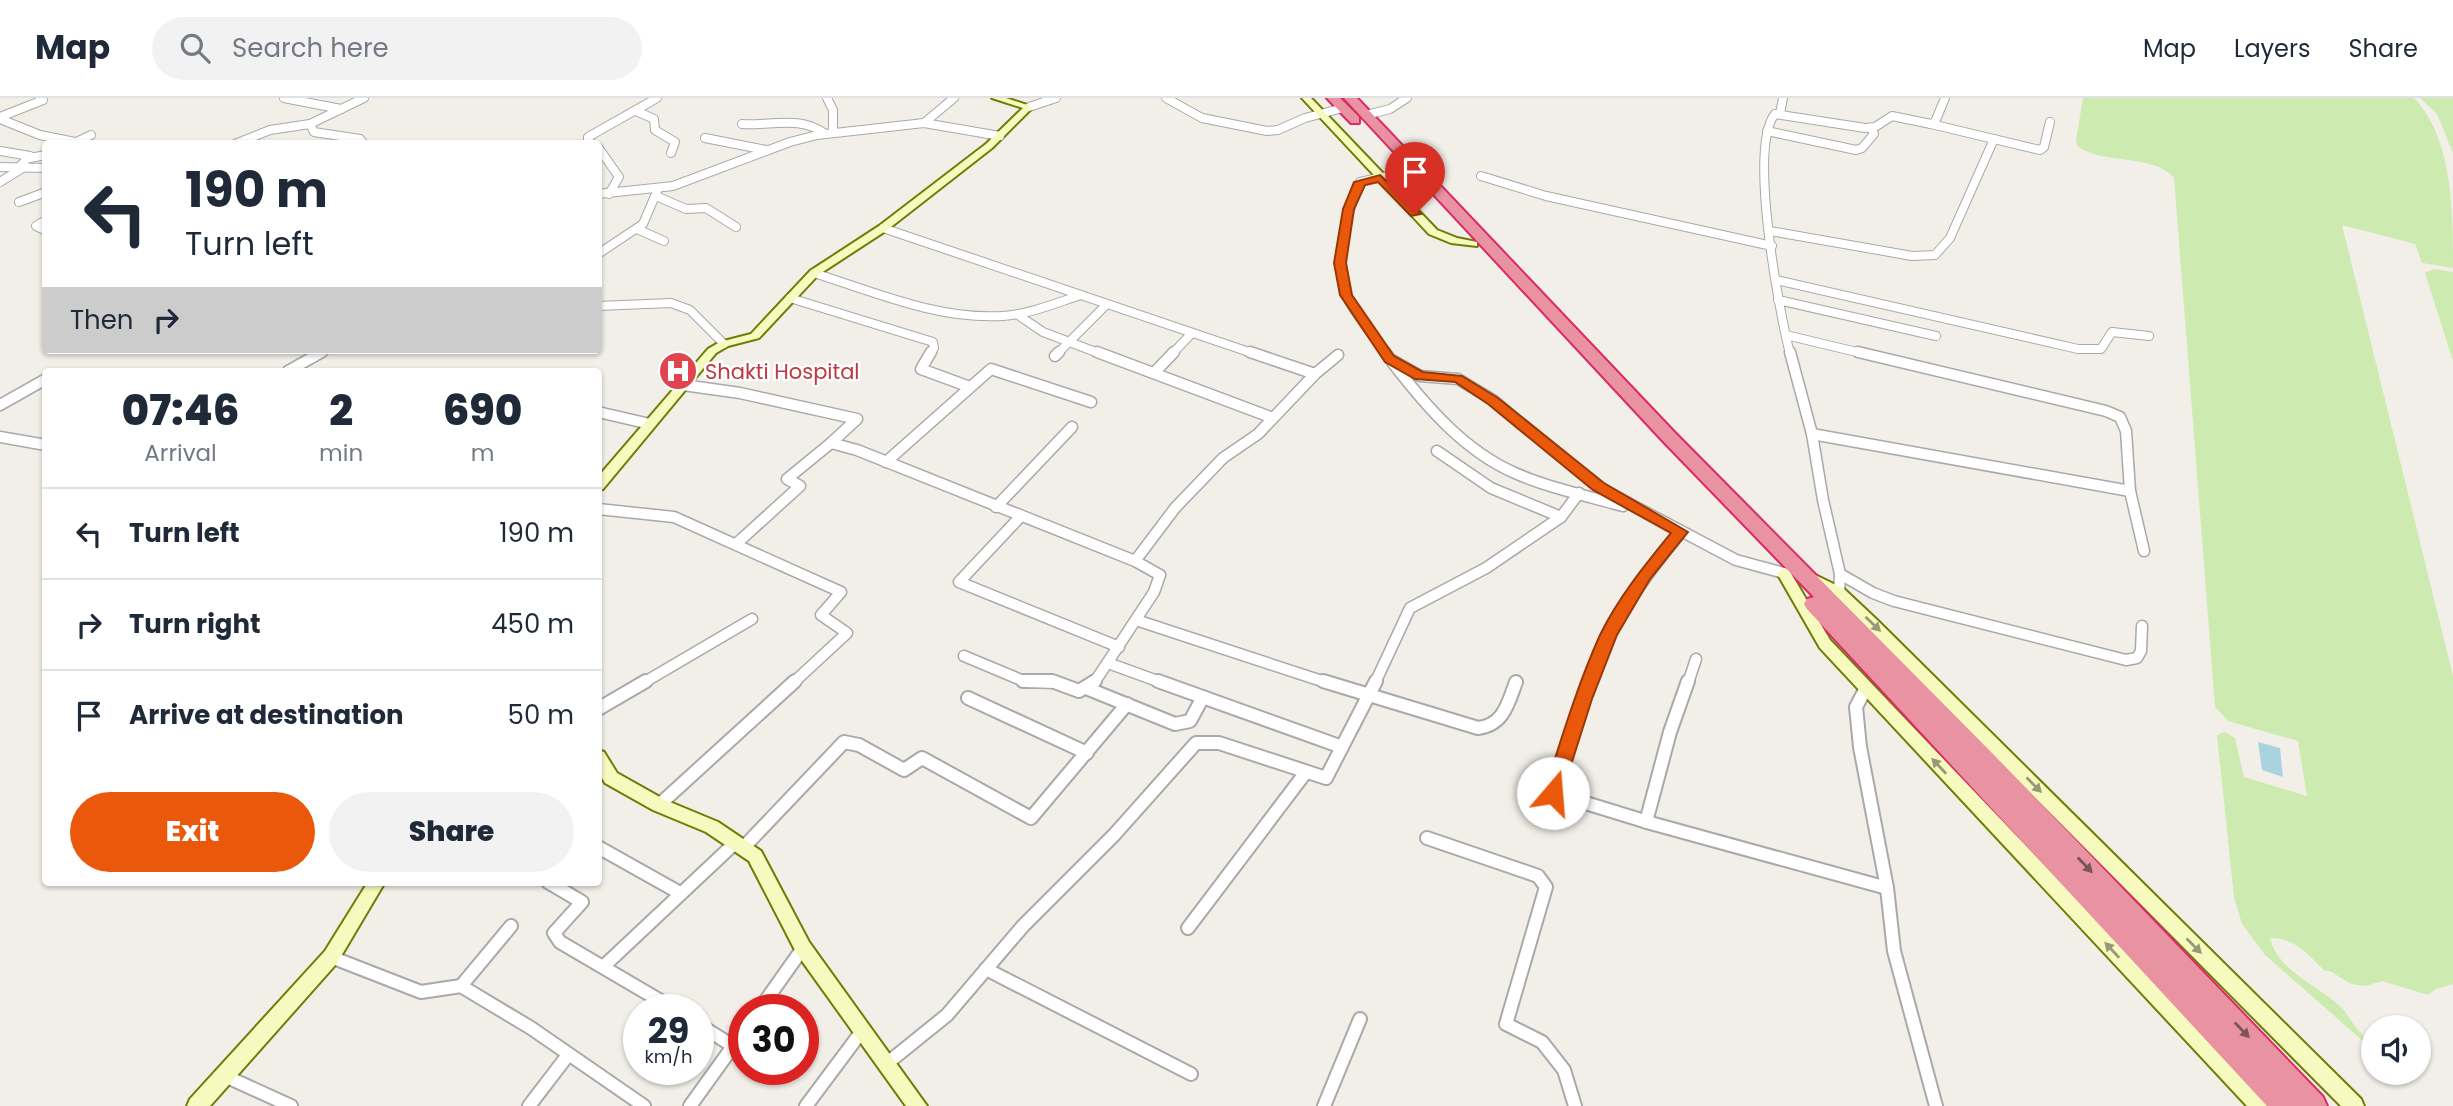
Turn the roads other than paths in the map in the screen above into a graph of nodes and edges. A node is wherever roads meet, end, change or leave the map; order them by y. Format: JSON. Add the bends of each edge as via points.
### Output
{"nodes":[{"id":1,"x":42,"y":98,"type":"edge"},
{"id":2,"x":284,"y":98,"type":"edge"},
{"id":3,"x":364,"y":98,"type":"edge"},
{"id":4,"x":657,"y":98,"type":"edge"},
{"id":5,"x":828,"y":98,"type":"edge"},
{"id":6,"x":952,"y":98,"type":"edge"},
{"id":7,"x":996,"y":98,"type":"edge"},
{"id":8,"x":1055,"y":98,"type":"edge"},
{"id":9,"x":1166,"y":98,"type":"edge"},
{"id":10,"x":1306,"y":98,"type":"edge"},
{"id":11,"x":1407,"y":98,"type":"edge"},
{"id":12,"x":1783,"y":98,"type":"edge"},
{"id":13,"x":1945,"y":98,"type":"edge"},
{"id":14,"x":1342,"y":101,"type":"edge"},
{"id":15,"x":1029,"y":107,"type":"junction"},
{"id":16,"x":341,"y":109,"type":"junction"},
{"id":17,"x":636,"y":111,"type":"junction"},
{"id":18,"x":1321,"y":114,"type":"junction"},
{"id":19,"x":1780,"y":114,"type":"junction"},
{"id":20,"x":1366,"y":115,"type":"junction"},
{"id":21,"x":0,"y":118,"type":"edge"},
{"id":22,"x":2050,"y":122,"type":"dead end"},
{"id":23,"x":924,"y":123,"type":"junction"},
{"id":24,"x":310,"y":124,"type":"junction"},
{"id":25,"x":742,"y":124,"type":"dead end"},
{"id":26,"x":1931,"y":124,"type":"junction"},
{"id":27,"x":1871,"y":128,"type":"junction"},
{"id":28,"x":1767,"y":131,"type":"junction"},
{"id":29,"x":829,"y":134,"type":"junction"},
{"id":30,"x":92,"y":135,"type":"dead end"},
{"id":31,"x":1000,"y":136,"type":"junction"},
{"id":32,"x":705,"y":138,"type":"dead end"},
{"id":33,"x":1994,"y":139,"type":"junction"},
{"id":34,"x":61,"y":140,"type":"edge"},
{"id":35,"x":81,"y":140,"type":"edge"},
{"id":36,"x":245,"y":140,"type":"edge"},
{"id":37,"x":361,"y":140,"type":"edge"},
{"id":38,"x":588,"y":140,"type":"edge"},
{"id":39,"x":11,"y":143,"type":"dead end"},
{"id":40,"x":0,"y":151,"type":"edge"},
{"id":41,"x":769,"y":151,"type":"junction"},
{"id":42,"x":602,"y":153,"type":"edge"},
{"id":43,"x":671,"y":153,"type":"dead end"},
{"id":44,"x":42,"y":156,"type":"edge"},
{"id":45,"x":30,"y":158,"type":"junction"},
{"id":46,"x":0,"y":167,"type":"edge"},
{"id":47,"x":21,"y":167,"type":"junction"},
{"id":48,"x":42,"y":168,"type":"edge"},
{"id":49,"x":1405,"y":172,"type":"junction"},
{"id":50,"x":1481,"y":176,"type":"dead end"},
{"id":51,"x":1380,"y":178,"type":"junction"},
{"id":52,"x":0,"y":182,"type":"edge"},
{"id":53,"x":657,"y":192,"type":"junction"},
{"id":54,"x":42,"y":193,"type":"edge"},
{"id":55,"x":602,"y":194,"type":"edge"},
{"id":56,"x":609,"y":194,"type":"junction"},
{"id":57,"x":19,"y":202,"type":"dead end"},
{"id":58,"x":736,"y":227,"type":"dead end"},
{"id":59,"x":883,"y":228,"type":"junction"},
{"id":60,"x":637,"y":229,"type":"junction"},
{"id":61,"x":1770,"y":231,"type":"junction"},
{"id":62,"x":664,"y":241,"type":"dead end"},
{"id":63,"x":1473,"y":244,"type":"junction"},
{"id":64,"x":1772,"y":246,"type":"junction"},
{"id":65,"x":602,"y":251,"type":"edge"},
{"id":66,"x":814,"y":273,"type":"junction"},
{"id":67,"x":1776,"y":280,"type":"junction"},
{"id":68,"x":1081,"y":295,"type":"junction"},
{"id":69,"x":790,"y":298,"type":"junction"},
{"id":70,"x":1778,"y":300,"type":"junction"},
{"id":71,"x":1107,"y":304,"type":"junction"},
{"id":72,"x":602,"y":306,"type":"edge"},
{"id":73,"x":1018,"y":315,"type":"junction"},
{"id":74,"x":1192,"y":333,"type":"junction"},
{"id":75,"x":1786,"y":335,"type":"junction"},
{"id":76,"x":1936,"y":336,"type":"dead end"},
{"id":77,"x":2149,"y":336,"type":"dead end"},
{"id":78,"x":1069,"y":341,"type":"junction"},
{"id":79,"x":724,"y":344,"type":"junction"},
{"id":80,"x":319,"y":354,"type":"edge"},
{"id":81,"x":1338,"y":355,"type":"dead end"},
{"id":82,"x":1055,"y":356,"type":"dead end"},
{"id":83,"x":1390,"y":359,"type":"junction"},
{"id":84,"x":293,"y":368,"type":"edge"},
{"id":85,"x":1154,"y":373,"type":"junction"},
{"id":86,"x":1315,"y":374,"type":"junction"},
{"id":87,"x":42,"y":381,"type":"edge"},
{"id":88,"x":683,"y":385,"type":"junction"},
{"id":89,"x":970,"y":387,"type":"junction"},
{"id":90,"x":1091,"y":402,"type":"dead end"},
{"id":91,"x":0,"y":405,"type":"edge"},
{"id":92,"x":602,"y":413,"type":"edge"},
{"id":93,"x":1273,"y":418,"type":"junction"},
{"id":94,"x":650,"y":424,"type":"junction"},
{"id":95,"x":1072,"y":427,"type":"dead end"},
{"id":96,"x":1812,"y":434,"type":"junction"},
{"id":97,"x":0,"y":437,"type":"edge"},
{"id":98,"x":831,"y":443,"type":"junction"},
{"id":99,"x":42,"y":444,"type":"edge"},
{"id":100,"x":1437,"y":451,"type":"dead end"},
{"id":101,"x":886,"y":462,"type":"junction"},
{"id":102,"x":602,"y":481,"type":"edge"},
{"id":103,"x":2130,"y":491,"type":"junction"},
{"id":104,"x":1578,"y":493,"type":"junction"},
{"id":105,"x":996,"y":507,"type":"junction"},
{"id":106,"x":602,"y":509,"type":"edge"},
{"id":107,"x":1640,"y":511,"type":"junction"},
{"id":108,"x":1021,"y":516,"type":"junction"},
{"id":109,"x":1561,"y":517,"type":"junction"},
{"id":110,"x":1681,"y":532,"type":"junction"},
{"id":111,"x":736,"y":544,"type":"junction"},
{"id":112,"x":2144,"y":551,"type":"dead end"},
{"id":113,"x":1135,"y":561,"type":"junction"},
{"id":114,"x":1791,"y":572,"type":"junction"},
{"id":115,"x":1840,"y":574,"type":"junction"},
{"id":116,"x":1839,"y":593,"type":"junction"},
{"id":117,"x":752,"y":619,"type":"dead end"},
{"id":118,"x":1136,"y":620,"type":"junction"},
{"id":119,"x":2142,"y":626,"type":"dead end"},
{"id":120,"x":1119,"y":648,"type":"junction"},
{"id":121,"x":964,"y":656,"type":"dead end"},
{"id":122,"x":1696,"y":659,"type":"dead end"},
{"id":123,"x":1108,"y":663,"type":"junction"},
{"id":124,"x":1516,"y":682,"type":"dead end"},
{"id":125,"x":1086,"y":688,"type":"junction"},
{"id":126,"x":1866,"y":688,"type":"junction"},
{"id":127,"x":1369,"y":696,"type":"junction"},
{"id":128,"x":1203,"y":697,"type":"junction"},
{"id":129,"x":968,"y":698,"type":"dead end"},
{"id":130,"x":1127,"y":705,"type":"junction"},
{"id":131,"x":602,"y":707,"type":"edge"},
{"id":132,"x":1342,"y":747,"type":"junction"},
{"id":133,"x":1087,"y":753,"type":"junction"},
{"id":134,"x":602,"y":763,"type":"edge"},
{"id":135,"x":1306,"y":772,"type":"junction"},
{"id":136,"x":659,"y":804,"type":"junction"},
{"id":137,"x":1646,"y":822,"type":"junction"},
{"id":138,"x":1427,"y":838,"type":"dead end"},
{"id":139,"x":739,"y":845,"type":"junction"},
{"id":140,"x":602,"y":849,"type":"edge"},
{"id":141,"x":375,"y":886,"type":"edge"},
{"id":142,"x":555,"y":886,"type":"edge"},
{"id":143,"x":1886,"y":888,"type":"junction"},
{"id":144,"x":680,"y":893,"type":"junction"},
{"id":145,"x":511,"y":926,"type":"dead end"},
{"id":146,"x":1188,"y":928,"type":"dead end"},
{"id":147,"x":803,"y":948,"type":"junction"},
{"id":148,"x":331,"y":957,"type":"junction"},
{"id":149,"x":604,"y":966,"type":"junction"},
{"id":150,"x":986,"y":969,"type":"junction"},
{"id":151,"x":461,"y":986,"type":"junction"},
{"id":152,"x":650,"y":994,"type":"edge"},
{"id":153,"x":770,"y":994,"type":"edge"},
{"id":154,"x":1360,"y":1019,"type":"dead end"},
{"id":155,"x":862,"y":1031,"type":"junction"},
{"id":156,"x":728,"y":1053,"type":"edge"},
{"id":157,"x":568,"y":1055,"type":"junction"},
{"id":158,"x":885,"y":1065,"type":"junction"},
{"id":159,"x":1191,"y":1074,"type":"dead end"},
{"id":160,"x":225,"y":1076,"type":"junction"},
{"id":161,"x":197,"y":1106,"type":"edge"},
{"id":162,"x":291,"y":1106,"type":"edge"},
{"id":163,"x":529,"y":1106,"type":"edge"},
{"id":164,"x":644,"y":1106,"type":"edge"},
{"id":165,"x":690,"y":1106,"type":"edge"},
{"id":166,"x":806,"y":1106,"type":"edge"},
{"id":167,"x":917,"y":1106,"type":"edge"},
{"id":168,"x":1324,"y":1106,"type":"edge"},
{"id":169,"x":1575,"y":1106,"type":"edge"},
{"id":170,"x":1936,"y":1106,"type":"edge"},
{"id":171,"x":2260,"y":1106,"type":"edge"},
{"id":172,"x":2285,"y":1106,"type":"edge"},
{"id":173,"x":2314,"y":1106,"type":"edge"},
{"id":174,"x":2354,"y":1106,"type":"edge"}],
"edges":[{"from":1,"to":21,"type":"street"},
{"from":2,"to":16,"type":"street"},
{"from":3,"to":16,"type":"street"},
{"from":4,"to":17,"type":"street"},
{"from":5,"to":29,"type":"street","via":[[833,110]]},
{"from":6,"to":23,"type":"street"},
{"from":7,"to":15,"type":"street"},
{"from":8,"to":15,"type":"street"},
{"from":9,"to":18,"type":"street","via":[[1202,118],[1266,131]]},
{"from":10,"to":18,"type":"street"},
{"from":11,"to":20,"type":"street","via":[[1390,109]]},
{"from":12,"to":19,"type":"street"},
{"from":13,"to":26,"type":"street"},
{"from":14,"to":18,"type":"street"},
{"from":14,"to":20,"type":"highway"},
{"from":14,"to":49,"type":"highway"},
{"from":15,"to":31,"type":"street"},
{"from":16,"to":24,"type":"street"},
{"from":17,"to":38,"type":"street"},
{"from":17,"to":43,"type":"street","via":[[653,119],[655,130],[675,142]]},
{"from":18,"to":51,"type":"street"},
{"from":19,"to":27,"type":"street"},
{"from":19,"to":28,"type":"street","via":[[1772,115]]},
{"from":20,"to":114,"type":"highway"},
{"from":21,"to":34,"type":"street"},
{"from":22,"to":33,"type":"street","via":[[2043,149]]},
{"from":23,"to":29,"type":"street"},
{"from":23,"to":31,"type":"street"},
{"from":24,"to":36,"type":"street","via":[[271,130]]},
{"from":24,"to":37,"type":"street","via":[[314,132]]},
{"from":25,"to":29,"type":"street","via":[[808,124]]},
{"from":26,"to":27,"type":"street","via":[[1892,116]]},
{"from":26,"to":33,"type":"street"},
{"from":27,"to":28,"type":"street","via":[[1874,134],[1856,150]]},
{"from":28,"to":61,"type":"street","via":[[1764,177]]},
{"from":29,"to":41,"type":"street"},
{"from":30,"to":35,"type":"street"},
{"from":31,"to":59,"type":"street"},
{"from":32,"to":41,"type":"street"},
{"from":33,"to":61,"type":"street","via":[[1950,237],[1935,255],[1912,256]]},
{"from":39,"to":40,"type":"street"},
{"from":40,"to":45,"type":"street"},
{"from":41,"to":53,"type":"street"},
{"from":42,"to":56,"type":"street","via":[[618,177]]},
{"from":44,"to":45,"type":"street"},
{"from":45,"to":47,"type":"street"},
{"from":46,"to":47,"type":"street"},
{"from":47,"to":48,"type":"street"},
{"from":47,"to":52,"type":"street"},
{"from":49,"to":51,"type":"street"},
{"from":49,"to":63,"type":"highway"},
{"from":50,"to":64,"type":"street","via":[[1546,196]]},
{"from":51,"to":63,"type":"street","via":[[1433,232]]},
{"from":51,"to":83,"type":"street","via":[[1360,182],[1349,209],[1340,263],[1346,295]]},
{"from":53,"to":56,"type":"street"},
{"from":53,"to":58,"type":"street","via":[[686,209],[706,208]]},
{"from":53,"to":60,"type":"street"},
{"from":54,"to":57,"type":"street"},
{"from":55,"to":56,"type":"street"},
{"from":59,"to":66,"type":"street"},
{"from":59,"to":68,"type":"street"},
{"from":60,"to":62,"type":"street"},
{"from":60,"to":65,"type":"street"},
{"from":61,"to":64,"type":"street"},
{"from":63,"to":114,"type":"highway"},
{"from":64,"to":67,"type":"street"},
{"from":66,"to":69,"type":"street"},
{"from":66,"to":73,"type":"street","via":[[936,309]]},
{"from":67,"to":70,"type":"street"},
{"from":67,"to":77,"type":"street","via":[[2078,349],[2101,349],[2112,332]]},
{"from":68,"to":71,"type":"street"},
{"from":68,"to":73,"type":"street"},
{"from":69,"to":79,"type":"street","via":[[755,336]]},
{"from":69,"to":89,"type":"street","via":[[933,342],[921,369]]},
{"from":70,"to":75,"type":"street"},
{"from":70,"to":76,"type":"street"},
{"from":71,"to":74,"type":"street"},
{"from":71,"to":78,"type":"street"},
{"from":72,"to":79,"type":"street","via":[[671,303],[690,310]]},
{"from":73,"to":78,"type":"street"},
{"from":74,"to":85,"type":"street"},
{"from":74,"to":86,"type":"street"},
{"from":75,"to":96,"type":"street"},
{"from":75,"to":103,"type":"street","via":[[2120,417]]},
{"from":78,"to":82,"type":"street"},
{"from":78,"to":85,"type":"street"},
{"from":79,"to":88,"type":"street","via":[[712,351]]},
{"from":80,"to":84,"type":"street"},
{"from":81,"to":86,"type":"street"},
{"from":83,"to":104,"type":"street","via":[[1417,396],[1468,443],[1502,467]]},
{"from":83,"to":107,"type":"street","via":[[1420,376],[1458,379],[1493,401],[1598,487]]},
{"from":85,"to":93,"type":"street"},
{"from":86,"to":93,"type":"street"},
{"from":87,"to":91,"type":"street"},
{"from":88,"to":94,"type":"street"},
{"from":88,"to":98,"type":"street","via":[[857,419]]},
{"from":89,"to":90,"type":"street","via":[[991,369]]},
{"from":89,"to":101,"type":"street"},
{"from":92,"to":94,"type":"street"},
{"from":93,"to":113,"type":"street","via":[[1223,458],[1175,508]]},
{"from":94,"to":102,"type":"street"},
{"from":95,"to":105,"type":"street"},
{"from":96,"to":103,"type":"street"},
{"from":96,"to":115,"type":"street"},
{"from":97,"to":99,"type":"street"},
{"from":98,"to":101,"type":"street"},
{"from":98,"to":111,"type":"street","via":[[787,479],[800,486]]},
{"from":100,"to":109,"type":"street","via":[[1491,488]]},
{"from":101,"to":105,"type":"street"},
{"from":103,"to":112,"type":"street"},
{"from":104,"to":107,"type":"street"},
{"from":104,"to":109,"type":"street"},
{"from":105,"to":108,"type":"street"},
{"from":106,"to":111,"type":"street","via":[[674,517]]},
{"from":107,"to":110,"type":"street"},
{"from":108,"to":113,"type":"street"},
{"from":108,"to":120,"type":"street","via":[[959,582]]},
{"from":109,"to":127,"type":"street","via":[[1486,568],[1410,608]]},
{"from":110,"to":114,"type":"street","via":[[1736,560]]},
{"from":110,"to":137,"type":"street","via":[[1645,575],[1609,634],[1553,793]]},
{"from":111,"to":136,"type":"street","via":[[841,593],[821,615],[847,633]]},
{"from":113,"to":118,"type":"street","via":[[1160,575]]},
{"from":114,"to":116,"type":"street"},
{"from":114,"to":126,"type":"street","via":[[1825,644]]},
{"from":114,"to":172,"type":"highway"},
{"from":114,"to":173,"type":"highway","one_way":true,"via":[[1977,751]]},
{"from":115,"to":116,"type":"street"},
{"from":115,"to":119,"type":"street","via":[[1895,601],[2126,660],[2137,658],[2141,651]]},
{"from":116,"to":174,"type":"street","one_way":true},
{"from":117,"to":131,"type":"street"},
{"from":118,"to":120,"type":"street"},
{"from":118,"to":127,"type":"street"},
{"from":120,"to":123,"type":"street"},
{"from":121,"to":125,"type":"street","via":[[1026,682],[1052,681],[1079,691]]},
{"from":122,"to":137,"type":"street"},
{"from":123,"to":125,"type":"street"},
{"from":123,"to":128,"type":"street"},
{"from":124,"to":127,"type":"street","via":[[1500,720],[1488,728]]},
{"from":125,"to":130,"type":"street"},
{"from":126,"to":143,"type":"street","via":[[1856,707]]},
{"from":171,"to":126,"type":"street","one_way":true},
{"from":127,"to":132,"type":"street"},
{"from":128,"to":130,"type":"street","via":[[1190,721],[1175,723]]},
{"from":128,"to":132,"type":"street"},
{"from":129,"to":133,"type":"street"},
{"from":130,"to":133,"type":"street"},
{"from":132,"to":135,"type":"street","via":[[1326,778]]},
{"from":133,"to":139,"type":"street","via":[[1031,817],[922,758],[904,769],[844,742]]},
{"from":134,"to":136,"type":"street","via":[[611,778]]},
{"from":135,"to":146,"type":"street"},
{"from":135,"to":150,"type":"street","via":[[1219,743],[1196,743]]},
{"from":136,"to":139,"type":"street","via":[[712,827]]},
{"from":137,"to":143,"type":"street"},
{"from":138,"to":169,"type":"street","via":[[1538,876],[1546,887],[1506,1024],[1542,1042],[1564,1070]]},
{"from":139,"to":144,"type":"street"},
{"from":139,"to":147,"type":"street","via":[[755,856]]},
{"from":140,"to":144,"type":"street"},
{"from":141,"to":148,"type":"street"},
{"from":142,"to":149,"type":"street","via":[[582,902],[554,933],[560,942]]},
{"from":143,"to":170,"type":"street","via":[[1895,951]]},
{"from":144,"to":149,"type":"street"},
{"from":145,"to":151,"type":"street"},
{"from":147,"to":153,"type":"street"},
{"from":147,"to":155,"type":"street"},
{"from":148,"to":151,"type":"street","via":[[421,992]]},
{"from":148,"to":160,"type":"street"},
{"from":149,"to":152,"type":"street"},
{"from":150,"to":158,"type":"street","via":[[947,1015]]},
{"from":150,"to":159,"type":"street"},
{"from":151,"to":157,"type":"street"},
{"from":154,"to":168,"type":"street"},
{"from":155,"to":158,"type":"street"},
{"from":155,"to":166,"type":"street"},
{"from":156,"to":165,"type":"street"},
{"from":157,"to":163,"type":"street"},
{"from":157,"to":164,"type":"street"},
{"from":158,"to":167,"type":"street"},
{"from":160,"to":161,"type":"street"},
{"from":160,"to":162,"type":"street"}]}
